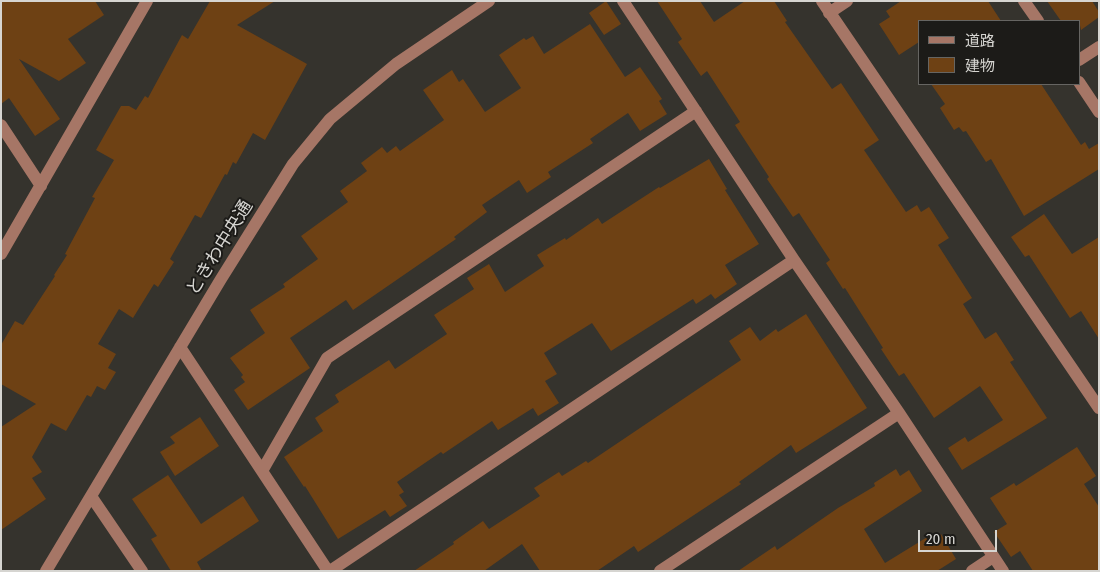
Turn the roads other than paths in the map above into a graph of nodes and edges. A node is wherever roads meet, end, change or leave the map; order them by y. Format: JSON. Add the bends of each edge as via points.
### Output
{"nodes":[{"id":1,"x":147,"y":1,"type":"edge"},
{"id":2,"x":490,"y":1,"type":"edge"},
{"id":3,"x":624,"y":1,"type":"edge"},
{"id":4,"x":822,"y":1,"type":"edge"},
{"id":5,"x":847,"y":1,"type":"edge"},
{"id":6,"x":1024,"y":1,"type":"edge"},
{"id":7,"x":829,"y":13,"type":"junction"},
{"id":8,"x":1037,"y":20,"type":"edge"},
{"id":9,"x":1099,"y":47,"type":"edge"},
{"id":10,"x":1080,"y":59,"type":"edge"},
{"id":11,"x":1080,"y":84,"type":"edge"},
{"id":12,"x":696,"y":112,"type":"junction"},
{"id":13,"x":1099,"y":112,"type":"edge"},
{"id":14,"x":1,"y":125,"type":"edge"},
{"id":15,"x":41,"y":186,"type":"junction"},
{"id":16,"x":1,"y":254,"type":"edge"},
{"id":17,"x":794,"y":260,"type":"junction"},
{"id":18,"x":180,"y":347,"type":"junction"},
{"id":19,"x":1099,"y":408,"type":"edge"},
{"id":20,"x":899,"y":413,"type":"junction"},
{"id":21,"x":262,"y":470,"type":"junction"},
{"id":22,"x":91,"y":496,"type":"junction"},
{"id":23,"x":993,"y":557,"type":"junction"},
{"id":24,"x":46,"y":571,"type":"edge"},
{"id":25,"x":142,"y":571,"type":"edge"},
{"id":26,"x":329,"y":571,"type":"edge"},
{"id":27,"x":660,"y":571,"type":"edge"},
{"id":28,"x":972,"y":571,"type":"edge"},
{"id":29,"x":1002,"y":571,"type":"edge"}],
"edges":[{"from":1,"to":15,"type":"street"},
{"from":2,"to":18,"type":"street","name":"ときわ中央通","via":[[396,64],[330,119],[293,164]]},
{"from":3,"to":12,"type":"street"},
{"from":4,"to":7,"type":"street"},
{"from":5,"to":7,"type":"street"},
{"from":6,"to":8,"type":"street"},
{"from":7,"to":19,"type":"street"},
{"from":9,"to":10,"type":"street"},
{"from":11,"to":13,"type":"street"},
{"from":12,"to":17,"type":"street"},
{"from":12,"to":21,"type":"street","via":[[327,358]]},
{"from":14,"to":15,"type":"street"},
{"from":15,"to":16,"type":"street"},
{"from":17,"to":20,"type":"street"},
{"from":17,"to":26,"type":"street"},
{"from":18,"to":21,"type":"street"},
{"from":18,"to":22,"type":"street","name":"ときわ中央通"},
{"from":20,"to":23,"type":"street"},
{"from":20,"to":27,"type":"street"},
{"from":21,"to":26,"type":"street"},
{"from":22,"to":24,"type":"street","name":"ときわ中央通"},
{"from":22,"to":25,"type":"street"},
{"from":23,"to":28,"type":"street"},
{"from":23,"to":29,"type":"street"}]}
